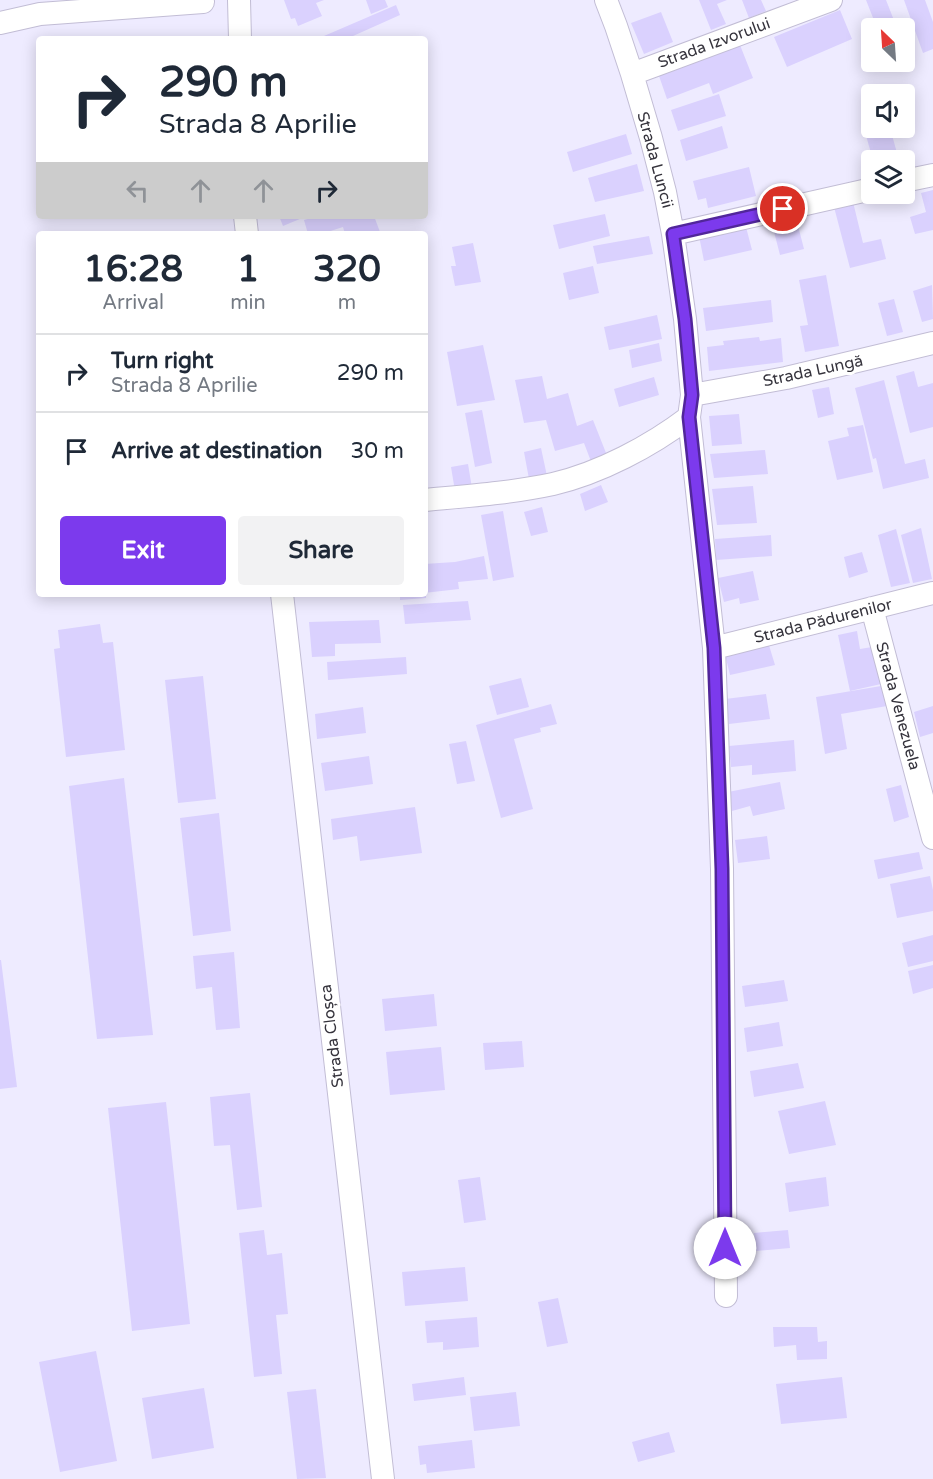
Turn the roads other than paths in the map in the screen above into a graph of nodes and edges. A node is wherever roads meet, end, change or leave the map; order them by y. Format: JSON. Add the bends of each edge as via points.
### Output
{"nodes":[{"id":1,"x":239,"y":0,"type":"edge"},
{"id":2,"x":606,"y":0,"type":"edge"},
{"id":3,"x":831,"y":0,"type":"edge"},
{"id":4,"x":210,"y":1,"type":"edge"},
{"id":5,"x":0,"y":23,"type":"edge"},
{"id":6,"x":240,"y":36,"type":"edge"},
{"id":7,"x":632,"y":74,"type":"junction"},
{"id":8,"x":933,"y":175,"type":"edge"},
{"id":9,"x":915,"y":179,"type":"edge"},
{"id":10,"x":861,"y":191,"type":"edge"},
{"id":11,"x":673,"y":234,"type":"junction"},
{"id":12,"x":933,"y":343,"type":"edge"},
{"id":13,"x":690,"y":406,"type":"junction"},
{"id":14,"x":428,"y":500,"type":"edge"},
{"id":15,"x":933,"y":593,"type":"edge"},
{"id":16,"x":282,"y":597,"type":"edge"},
{"id":17,"x":872,"y":608,"type":"junction"},
{"id":18,"x":714,"y":648,"type":"junction"},
{"id":19,"x":931,"y":825,"type":"edge"},
{"id":20,"x":726,"y":1296,"type":"dead end"},
{"id":21,"x":383,"y":1479,"type":"edge"}],
"edges":[{"from":1,"to":6,"type":"street"},
{"from":2,"to":7,"type":"street","name":"Strada Luncii"},
{"from":3,"to":7,"type":"street","name":"Strada Izvorului"},
{"from":4,"to":5,"type":"street","via":[[40,14]]},
{"from":7,"to":11,"type":"street","name":"Strada Luncii"},
{"from":8,"to":9,"type":"street"},
{"from":10,"to":11,"type":"street"},
{"from":11,"to":13,"type":"street","name":"Strada Luncii","via":[[685,319]]},
{"from":12,"to":13,"type":"street","name":"Strada Lungă","via":[[786,378]]},
{"from":13,"to":14,"type":"street","via":[[670,431],[578,477],[531,488]]},
{"from":13,"to":18,"type":"street","name":"Strada Luncii"},
{"from":15,"to":17,"type":"street","name":"Strada Pădurenilor"},
{"from":16,"to":21,"type":"street","name":"Strada Cloșca"},
{"from":17,"to":18,"type":"street","name":"Strada Pădurenilor"},
{"from":17,"to":19,"type":"street","name":"Strada Venezuela"},
{"from":18,"to":20,"type":"street","name":"Strada Luncii","via":[[722,869]]}]}
